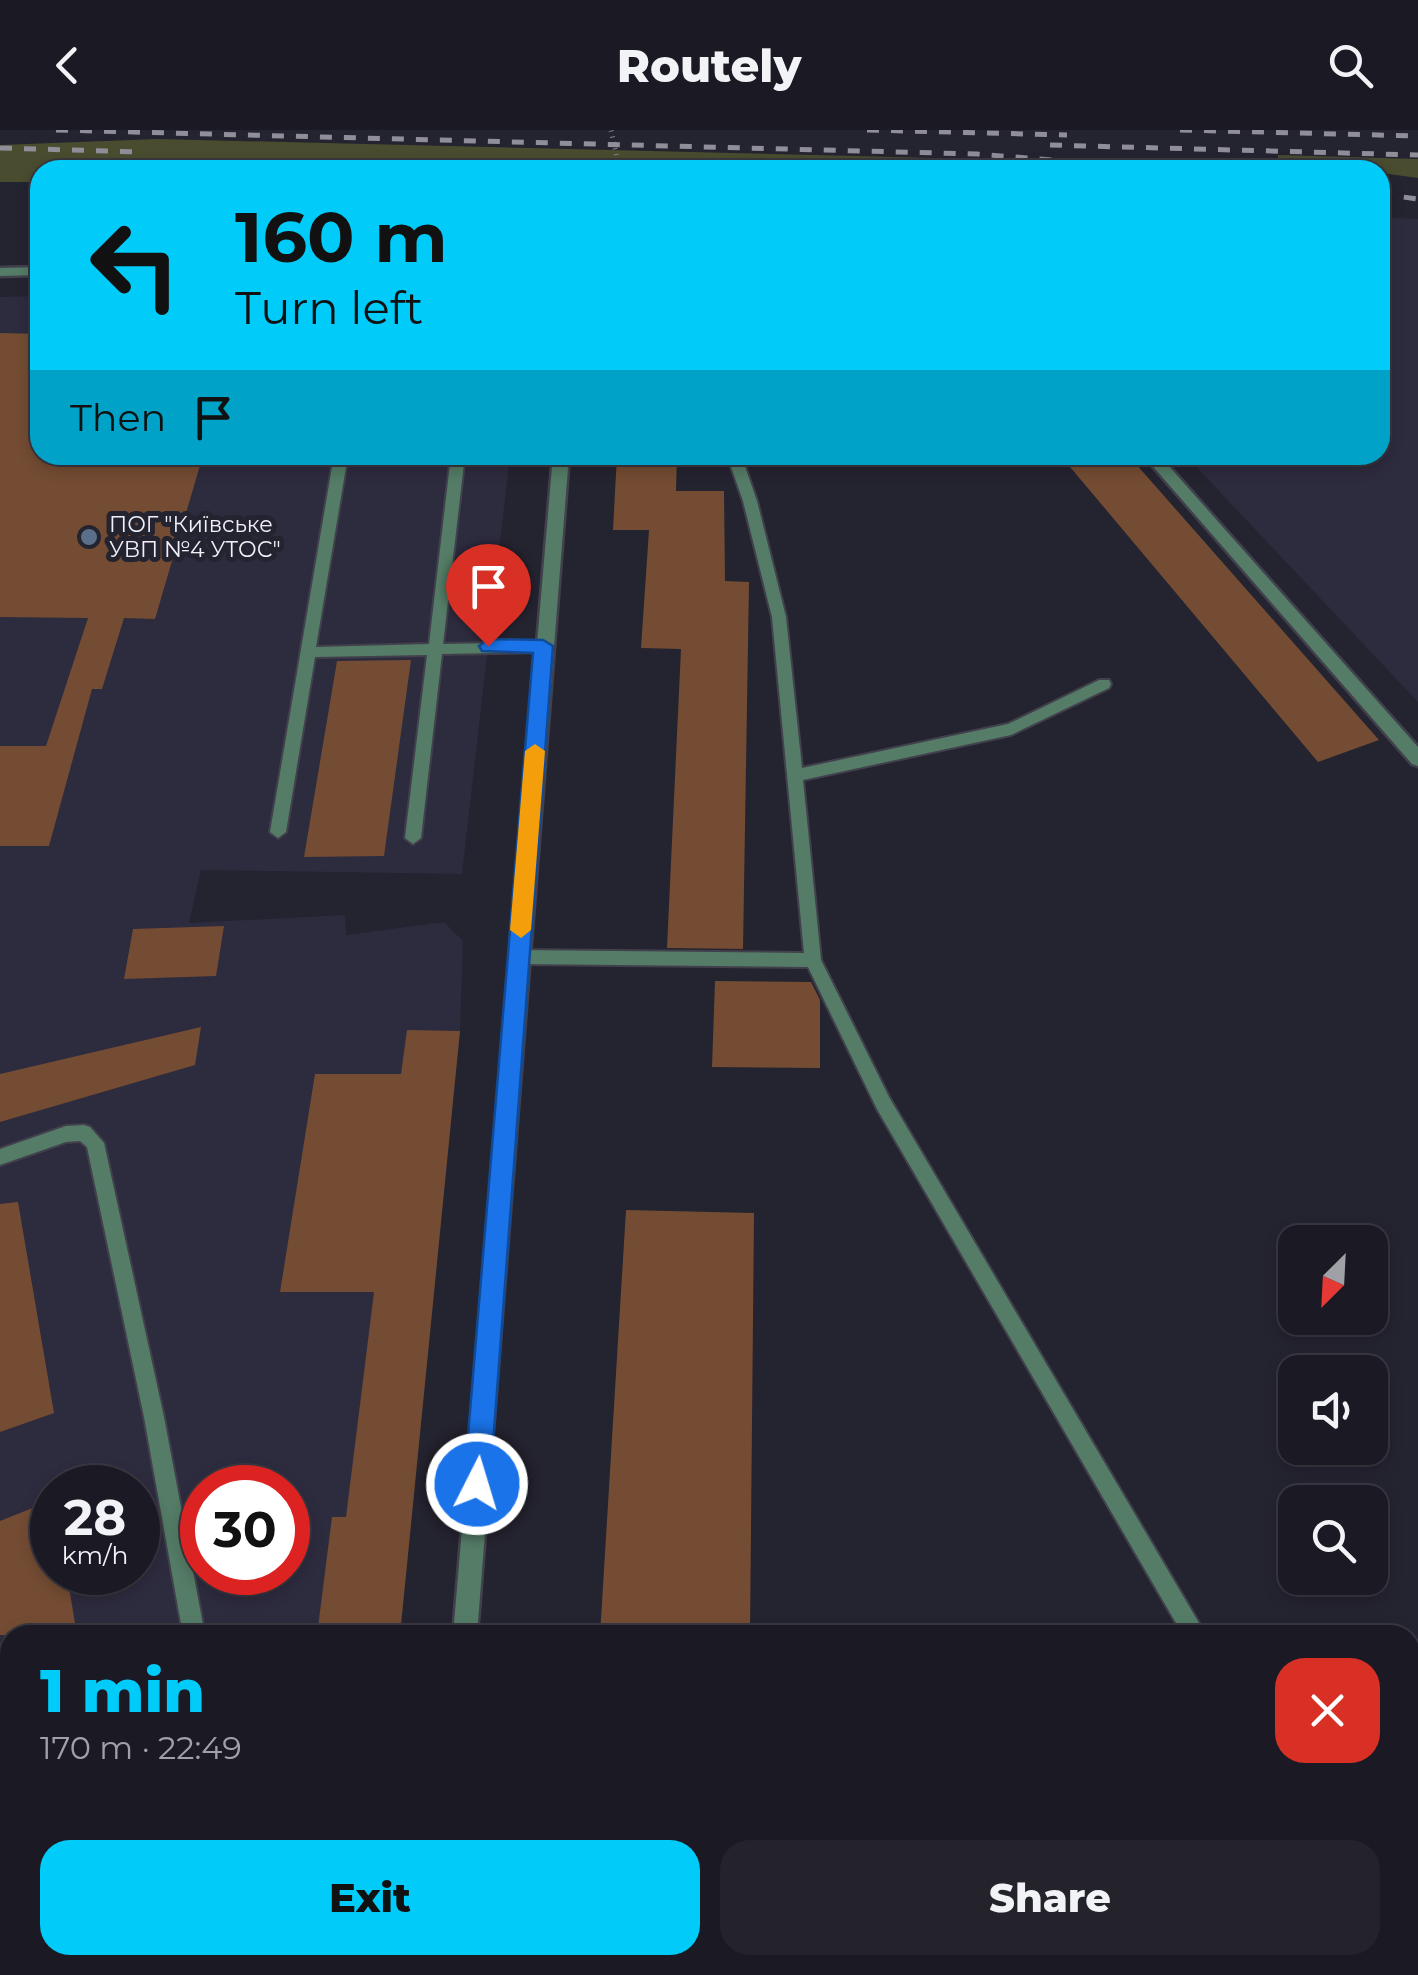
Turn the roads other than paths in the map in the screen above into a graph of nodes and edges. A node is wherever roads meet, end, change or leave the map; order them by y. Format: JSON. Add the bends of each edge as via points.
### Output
{"nodes":[{"id":1,"x":30,"y":271,"type":"edge"},
{"id":2,"x":0,"y":272,"type":"edge"},
{"id":3,"x":340,"y":465,"type":"edge"},
{"id":4,"x":457,"y":465,"type":"edge"},
{"id":5,"x":560,"y":465,"type":"edge"},
{"id":6,"x":737,"y":465,"type":"edge"},
{"id":7,"x":1160,"y":465,"type":"edge"},
{"id":8,"x":543,"y":646,"type":"junction"},
{"id":9,"x":436,"y":648,"type":"junction"},
{"id":10,"x":308,"y":652,"type":"junction"},
{"id":11,"x":1104,"y":684,"type":"dead end"},
{"id":12,"x":1418,"y":759,"type":"edge"},
{"id":13,"x":798,"y":775,"type":"junction"},
{"id":14,"x":278,"y":832,"type":"dead end"},
{"id":15,"x":413,"y":838,"type":"dead end"},
{"id":16,"x":518,"y":958,"type":"junction"},
{"id":17,"x":813,"y":960,"type":"junction"},
{"id":18,"x":0,"y":1157,"type":"edge"},
{"id":19,"x":192,"y":1625,"type":"edge"},
{"id":20,"x":466,"y":1625,"type":"edge"},
{"id":21,"x":1190,"y":1625,"type":"edge"}],
"edges":[{"from":1,"to":2,"type":"street"},
{"from":3,"to":10,"type":"lane"},
{"from":4,"to":9,"type":"lane"},
{"from":5,"to":8,"type":"street"},
{"from":6,"to":13,"type":"lane","via":[[780,617]]},
{"from":7,"to":12,"type":"street"},
{"from":8,"to":9,"type":"lane"},
{"from":8,"to":16,"type":"street"},
{"from":9,"to":10,"type":"lane"},
{"from":9,"to":15,"type":"lane"},
{"from":10,"to":14,"type":"lane"},
{"from":11,"to":13,"type":"lane","via":[[1011,729]]},
{"from":13,"to":17,"type":"lane"},
{"from":16,"to":17,"type":"lane"},
{"from":16,"to":20,"type":"street"},
{"from":17,"to":21,"type":"lane","via":[[883,1103]]},
{"from":18,"to":19,"type":"lane","via":[[66,1134],[84,1133],[95,1144]]}]}
